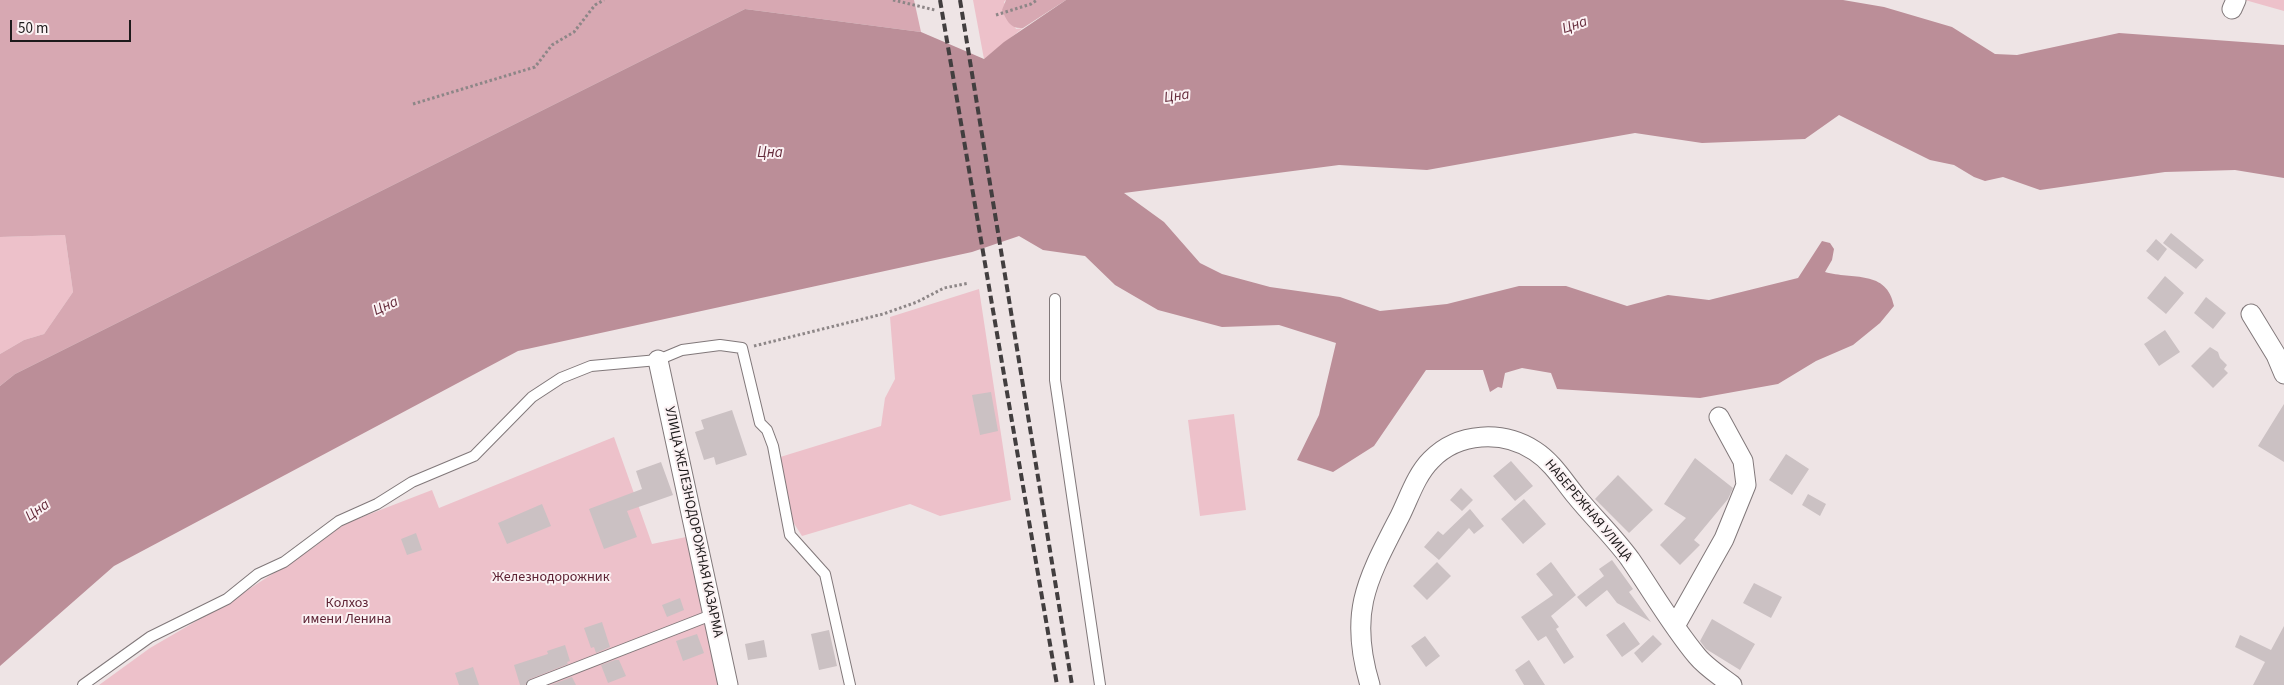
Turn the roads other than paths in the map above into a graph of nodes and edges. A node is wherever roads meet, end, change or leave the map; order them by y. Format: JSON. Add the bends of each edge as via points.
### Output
{"nodes":[{"id":1,"x":1055,"y":299,"type":"dead end"},
{"id":2,"x":2251,"y":314,"type":"dead end"},
{"id":3,"x":658,"y":360,"type":"junction"},
{"id":4,"x":2284,"y":374,"type":"edge"},
{"id":5,"x":1719,"y":417,"type":"dead end"},
{"id":6,"x":714,"y":614,"type":"junction"},
{"id":7,"x":1675,"y":626,"type":"junction"},
{"id":8,"x":83,"y":685,"type":"edge"},
{"id":9,"x":532,"y":685,"type":"edge"},
{"id":10,"x":728,"y":685,"type":"edge"},
{"id":11,"x":850,"y":685,"type":"edge"},
{"id":12,"x":1100,"y":685,"type":"edge"},
{"id":13,"x":1370,"y":685,"type":"edge"},
{"id":14,"x":1732,"y":685,"type":"edge"}],
"edges":[{"from":1,"to":12,"type":"lane","via":[[1055,380]]},
{"from":2,"to":4,"type":"street"},
{"from":3,"to":6,"type":"street","name":"УЛИЦА ЖЕЛЕЗНОДОРОЖНАЯ КАЗАРМА"},
{"from":3,"to":8,"type":"lane","via":[[591,366],[561,378],[532,397],[474,456],[412,482],[377,504],[340,521],[284,562],[258,574],[227,598],[150,637]]},
{"from":3,"to":11,"type":"lane","via":[[682,350],[720,345],[742,348],[760,423],[767,430],[772,446],[790,535],[825,574]]},
{"from":5,"to":7,"type":"street","via":[[1743,461],[1746,485],[1724,539]]},
{"from":6,"to":9,"type":"lane"},
{"from":6,"to":10,"type":"street","name":"УЛИЦА ЖЕЛЕЗНОДОРОЖНАЯ КАЗАРМА"},
{"from":7,"to":13,"type":"street","name":"НАБЕРЕЖНАЯ УЛИЦА","via":[[1628,558],[1552,466],[1523,444],[1478,436],[1449,446],[1430,460],[1371,572],[1364,592],[1360,626]]},
{"from":7,"to":14,"type":"street","name":"НАБЕРЕЖНАЯ УЛИЦА","via":[[1699,658]]}]}
